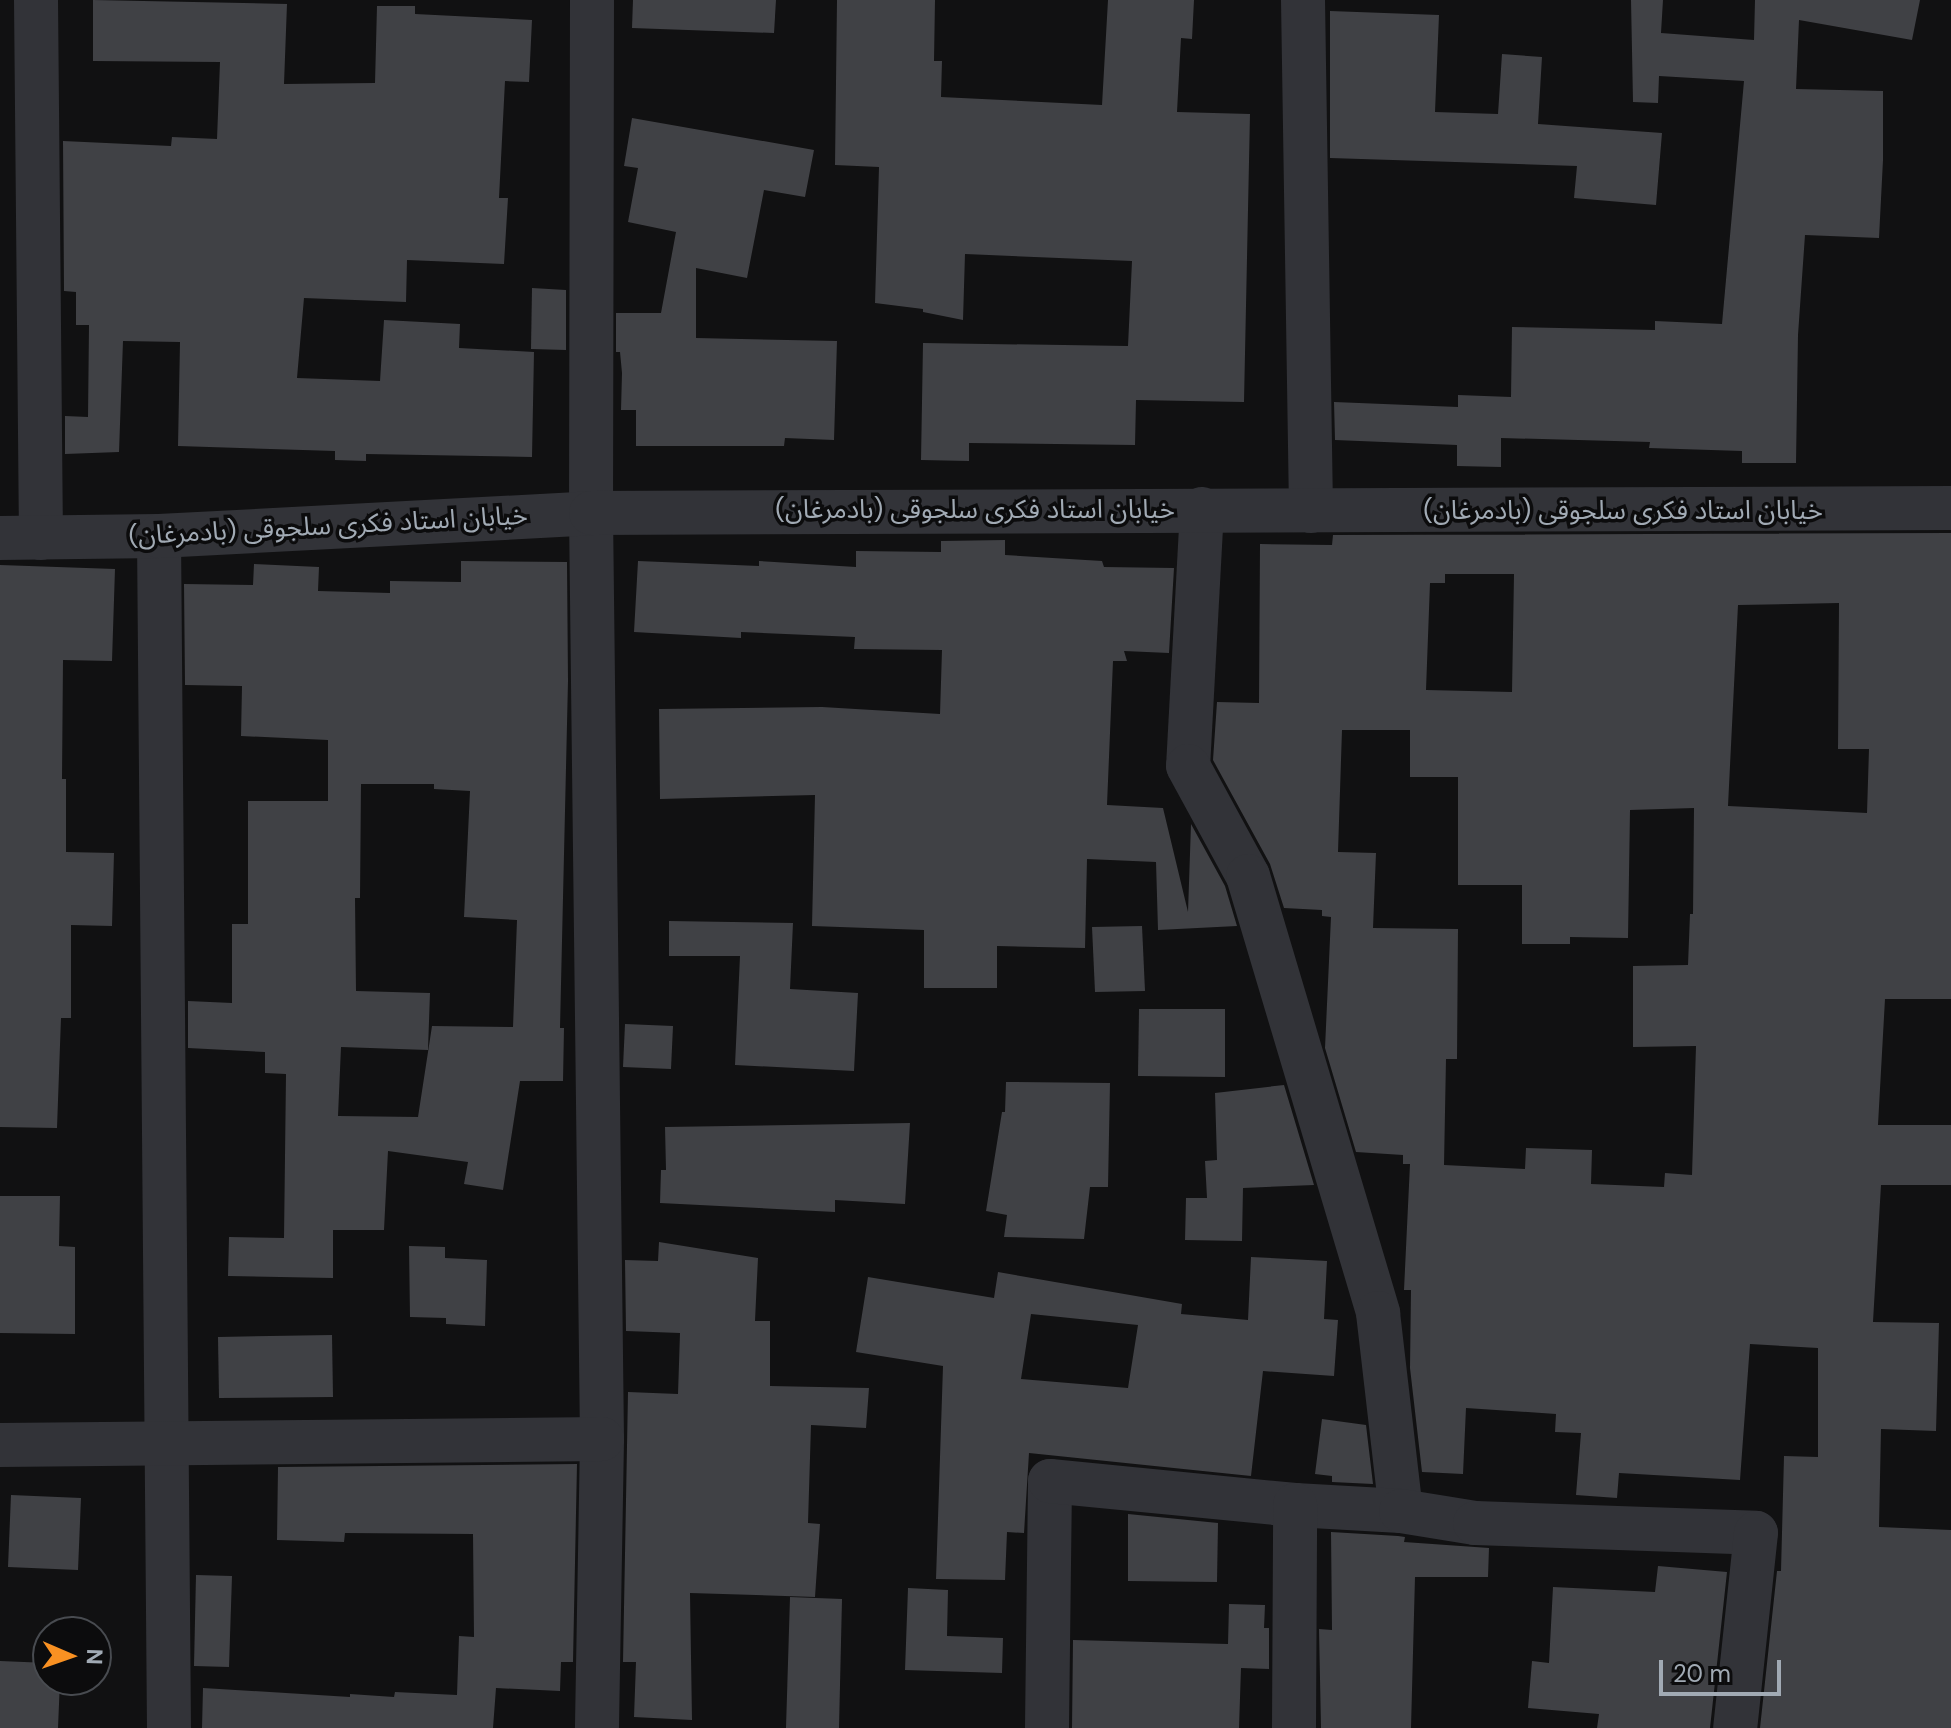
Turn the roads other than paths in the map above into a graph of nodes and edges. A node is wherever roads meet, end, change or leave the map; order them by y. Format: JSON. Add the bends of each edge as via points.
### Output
{"nodes":[{"id":1,"x":36,"y":0,"type":"edge"},
{"id":2,"x":592,"y":0,"type":"edge"},
{"id":3,"x":1303,"y":0,"type":"edge"},
{"id":4,"x":1951,"y":508,"type":"edge"},
{"id":5,"x":1202,"y":509,"type":"junction"},
{"id":6,"x":1311,"y":511,"type":"junction"},
{"id":7,"x":591,"y":513,"type":"junction"},
{"id":8,"x":159,"y":536,"type":"junction"},
{"id":9,"x":21,"y":538,"type":"edge"},
{"id":10,"x":602,"y":1439,"type":"junction"},
{"id":11,"x":0,"y":1445,"type":"edge"},
{"id":12,"x":164,"y":1445,"type":"junction"},
{"id":13,"x":1295,"y":1505,"type":"junction"},
{"id":14,"x":1401,"y":1511,"type":"junction"},
{"id":15,"x":169,"y":1728,"type":"edge"},
{"id":16,"x":597,"y":1728,"type":"edge"},
{"id":17,"x":1047,"y":1728,"type":"edge"},
{"id":18,"x":1294,"y":1728,"type":"edge"},
{"id":19,"x":1735,"y":1728,"type":"edge"}],
"edges":[{"from":1,"to":9,"type":"street"},
{"from":2,"to":7,"type":"street"},
{"from":3,"to":6,"type":"street"},
{"from":4,"to":6,"type":"street","name":"خیابان استاد فکری سلجوقی (بادمرغان)"},
{"from":5,"to":6,"type":"street","name":"خیابان استاد فکری سلجوقی (بادمرغان)"},
{"from":5,"to":7,"type":"street","name":"خیابان استاد فکری سلجوقی (بادمرغان)"},
{"from":5,"to":14,"type":"street","via":[[1188,766],[1248,876],[1378,1313]]},
{"from":7,"to":8,"type":"street","name":"خیابان استاد فکری سلجوقی (بادمرغان)"},
{"from":7,"to":10,"type":"street"},
{"from":8,"to":9,"type":"street","name":"خیابان استاد فکری سلجوقی (بادمرغان)"},
{"from":8,"to":12,"type":"street"},
{"from":10,"to":12,"type":"street"},
{"from":10,"to":16,"type":"street"},
{"from":11,"to":12,"type":"street"},
{"from":12,"to":15,"type":"street"},
{"from":13,"to":14,"type":"street"},
{"from":13,"to":17,"type":"street","via":[[1050,1481]]},
{"from":13,"to":18,"type":"street"},
{"from":14,"to":19,"type":"street","via":[[1475,1523],[1756,1533]]}]}
